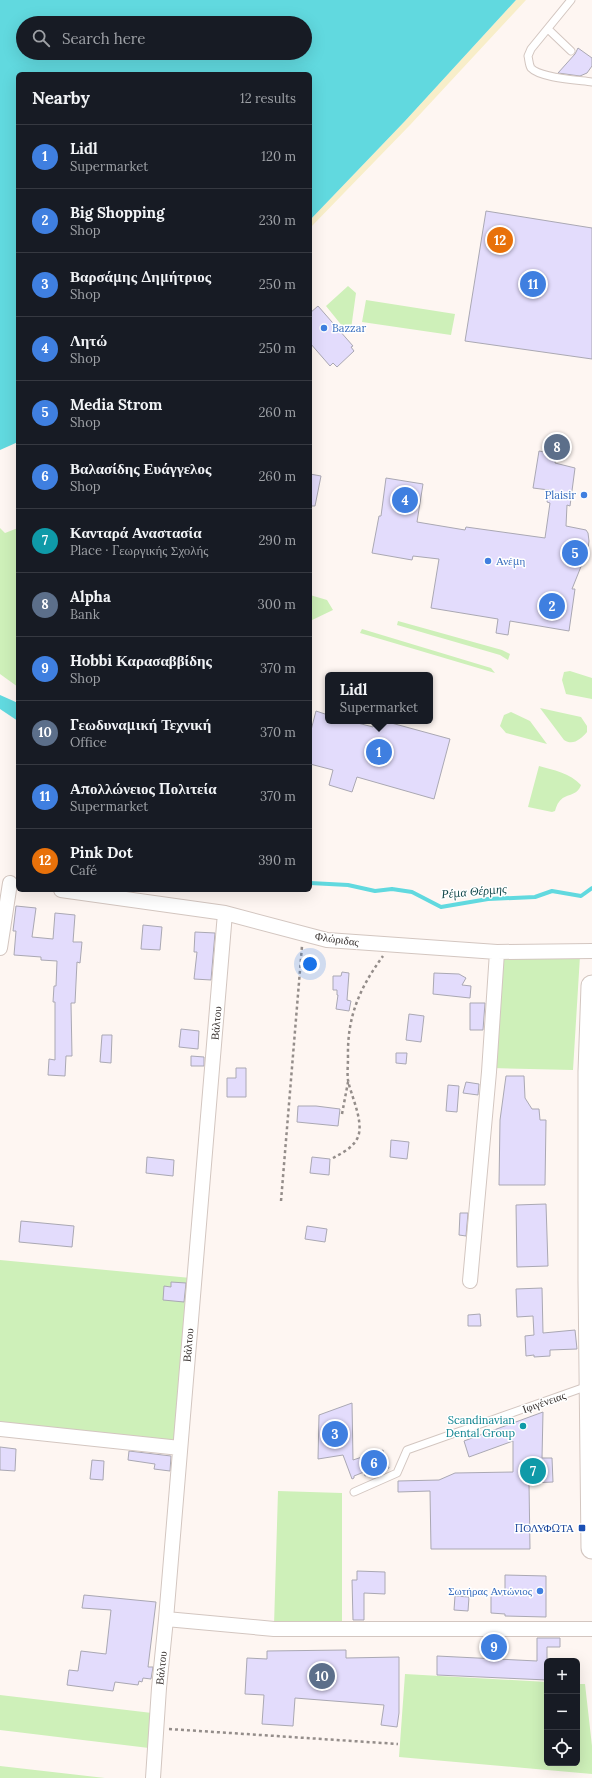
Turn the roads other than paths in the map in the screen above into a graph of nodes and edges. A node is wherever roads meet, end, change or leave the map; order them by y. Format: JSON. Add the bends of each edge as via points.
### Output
{"nodes":[{"id":1,"x":571,"y":0,"type":"edge"},
{"id":2,"x":548,"y":29,"type":"junction"},
{"id":3,"x":571,"y":51,"type":"dead end"},
{"id":4,"x":592,"y":82,"type":"edge"},
{"id":5,"x":9,"y":883,"type":"edge"},
{"id":6,"x":75,"y":892,"type":"edge"},
{"id":7,"x":225,"y":913,"type":"junction"},
{"id":8,"x":0,"y":948,"type":"edge"},
{"id":9,"x":592,"y":951,"type":"edge"},
{"id":10,"x":497,"y":952,"type":"junction"},
{"id":11,"x":592,"y":986,"type":"edge"},
{"id":12,"x":470,"y":1281,"type":"dead end"},
{"id":13,"x":591,"y":1386,"type":"junction"},
{"id":14,"x":0,"y":1429,"type":"edge"},
{"id":15,"x":180,"y":1448,"type":"junction"},
{"id":16,"x":354,"y":1492,"type":"dead end"},
{"id":17,"x":592,"y":1548,"type":"edge"},
{"id":18,"x":166,"y":1619,"type":"junction"},
{"id":19,"x":592,"y":1629,"type":"edge"},
{"id":20,"x":152,"y":1778,"type":"edge"}],
"edges":[{"from":1,"to":2,"type":"lane"},
{"from":2,"to":3,"type":"lane"},
{"from":2,"to":4,"type":"lane","via":[[531,49],[528,56],[531,68],[547,76]]},
{"from":5,"to":8,"type":"street"},
{"from":6,"to":7,"type":"street","name":"Φλώριδας"},
{"from":7,"to":10,"type":"street","name":"Φλώριδας","via":[[327,940]]},
{"from":7,"to":15,"type":"street","name":"Βάλτου"},
{"from":9,"to":10,"type":"street","name":"Φλώριδας"},
{"from":10,"to":12,"type":"street"},
{"from":11,"to":13,"type":"main road","via":[[589,1072]]},
{"from":13,"to":16,"type":"lane","name":"Ιφιγένειας","via":[[407,1450],[397,1472]]},
{"from":13,"to":17,"type":"main road"},
{"from":14,"to":15,"type":"street"},
{"from":15,"to":18,"type":"street","name":"Βάλτου"},
{"from":18,"to":19,"type":"street","via":[[274,1630]]},
{"from":18,"to":20,"type":"street","name":"Βάλτου"}]}
